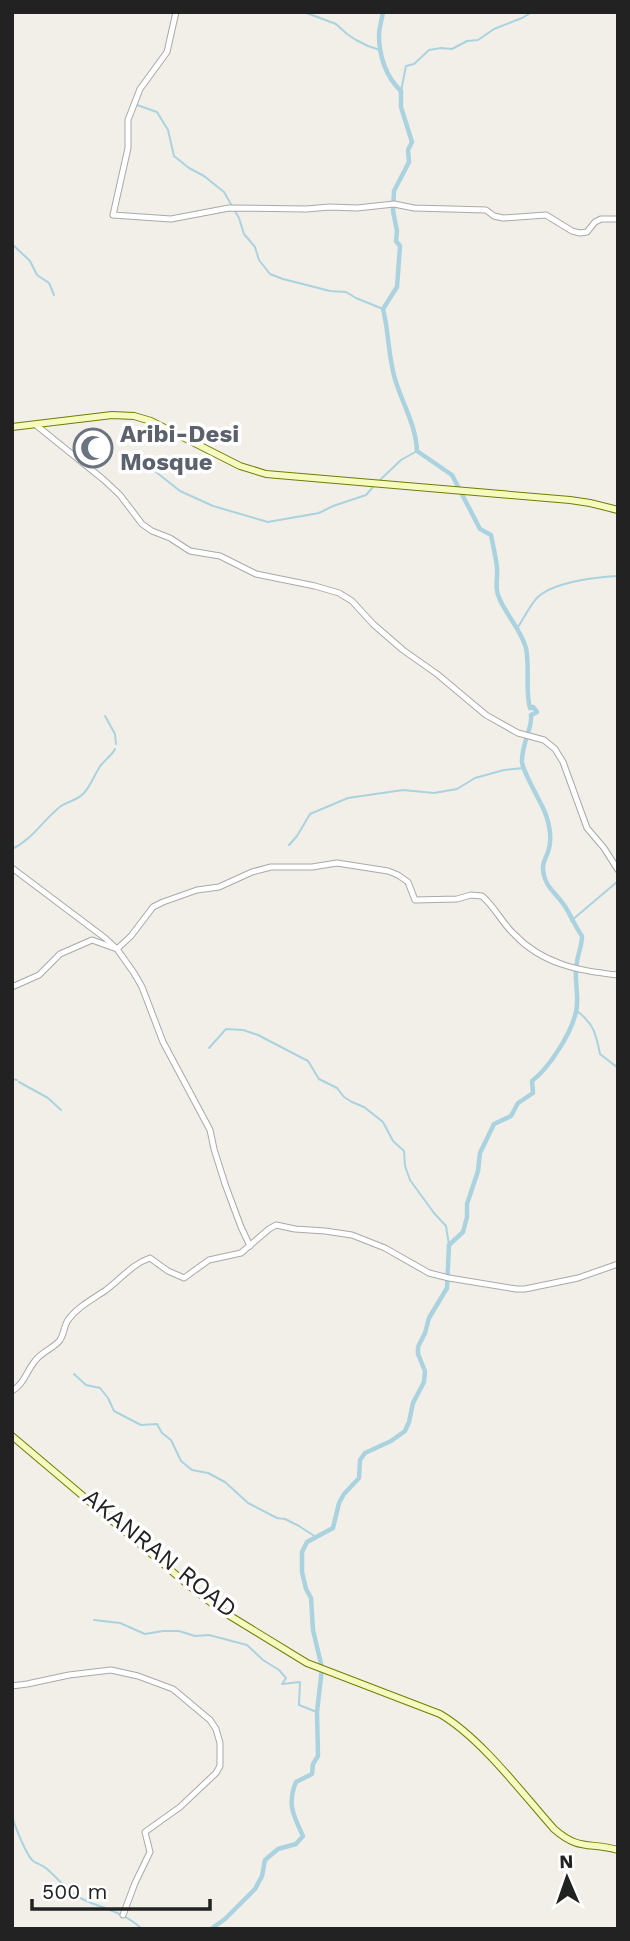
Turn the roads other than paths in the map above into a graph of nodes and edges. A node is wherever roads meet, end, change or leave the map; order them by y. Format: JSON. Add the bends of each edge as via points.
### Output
{"nodes":[{"id":1,"x":176,"y":12,"type":"edge"},
{"id":2,"x":618,"y":219,"type":"edge"},
{"id":3,"x":36,"y":425,"type":"junction"},
{"id":4,"x":12,"y":427,"type":"edge"},
{"id":5,"x":618,"y":510,"type":"edge"},
{"id":6,"x":12,"y":868,"type":"edge"},
{"id":7,"x":618,"y":870,"type":"edge"},
{"id":8,"x":117,"y":949,"type":"junction"},
{"id":9,"x":618,"y":975,"type":"edge"},
{"id":10,"x":12,"y":987,"type":"edge"},
{"id":11,"x":250,"y":1245,"type":"junction"},
{"id":12,"x":618,"y":1264,"type":"edge"},
{"id":13,"x":12,"y":1391,"type":"edge"},
{"id":14,"x":12,"y":1434,"type":"edge"},
{"id":15,"x":12,"y":1686,"type":"edge"},
{"id":16,"x":618,"y":1850,"type":"edge"},
{"id":17,"x":124,"y":1914,"type":"dead end"}],
"edges":[{"from":1,"to":2,"type":"street","via":[[167,52],[140,89],[128,120],[128,148],[113,215],[168,220],[231,208],[392,204],[486,210],[503,218],[546,215],[580,233],[601,219]]},
{"from":3,"to":4,"type":"main road"},
{"from":3,"to":5,"type":"main road","via":[[134,416],[258,472],[585,502]]},
{"from":3,"to":7,"type":"street","via":[[104,480],[148,529],[256,575],[339,593],[498,724],[544,740],[558,754],[587,828]]},
{"from":6,"to":8,"type":"street"},
{"from":8,"to":9,"type":"street","via":[[153,907],[163,902],[219,887],[259,869],[337,863],[398,875],[411,887],[415,900],[482,897],[538,955],[577,970]]},
{"from":8,"to":10,"type":"street","via":[[92,940],[60,954],[39,975]]},
{"from":8,"to":11,"type":"street","via":[[142,987],[163,1042],[210,1130],[225,1185]]},
{"from":11,"to":12,"type":"street","via":[[276,1225],[341,1233],[447,1278],[525,1289]]},
{"from":11,"to":13,"type":"street","via":[[241,1253],[209,1260],[184,1278],[147,1258],[70,1318],[61,1339],[35,1361]]},
{"from":14,"to":16,"type":"main road","name":"AKANRAN ROAD","via":[[212,1604],[288,1652],[455,1723],[566,1840]]},
{"from":15,"to":17,"type":"street","via":[[111,1670],[173,1689],[216,1729],[220,1766],[180,1807],[145,1832],[150,1852]]}]}
